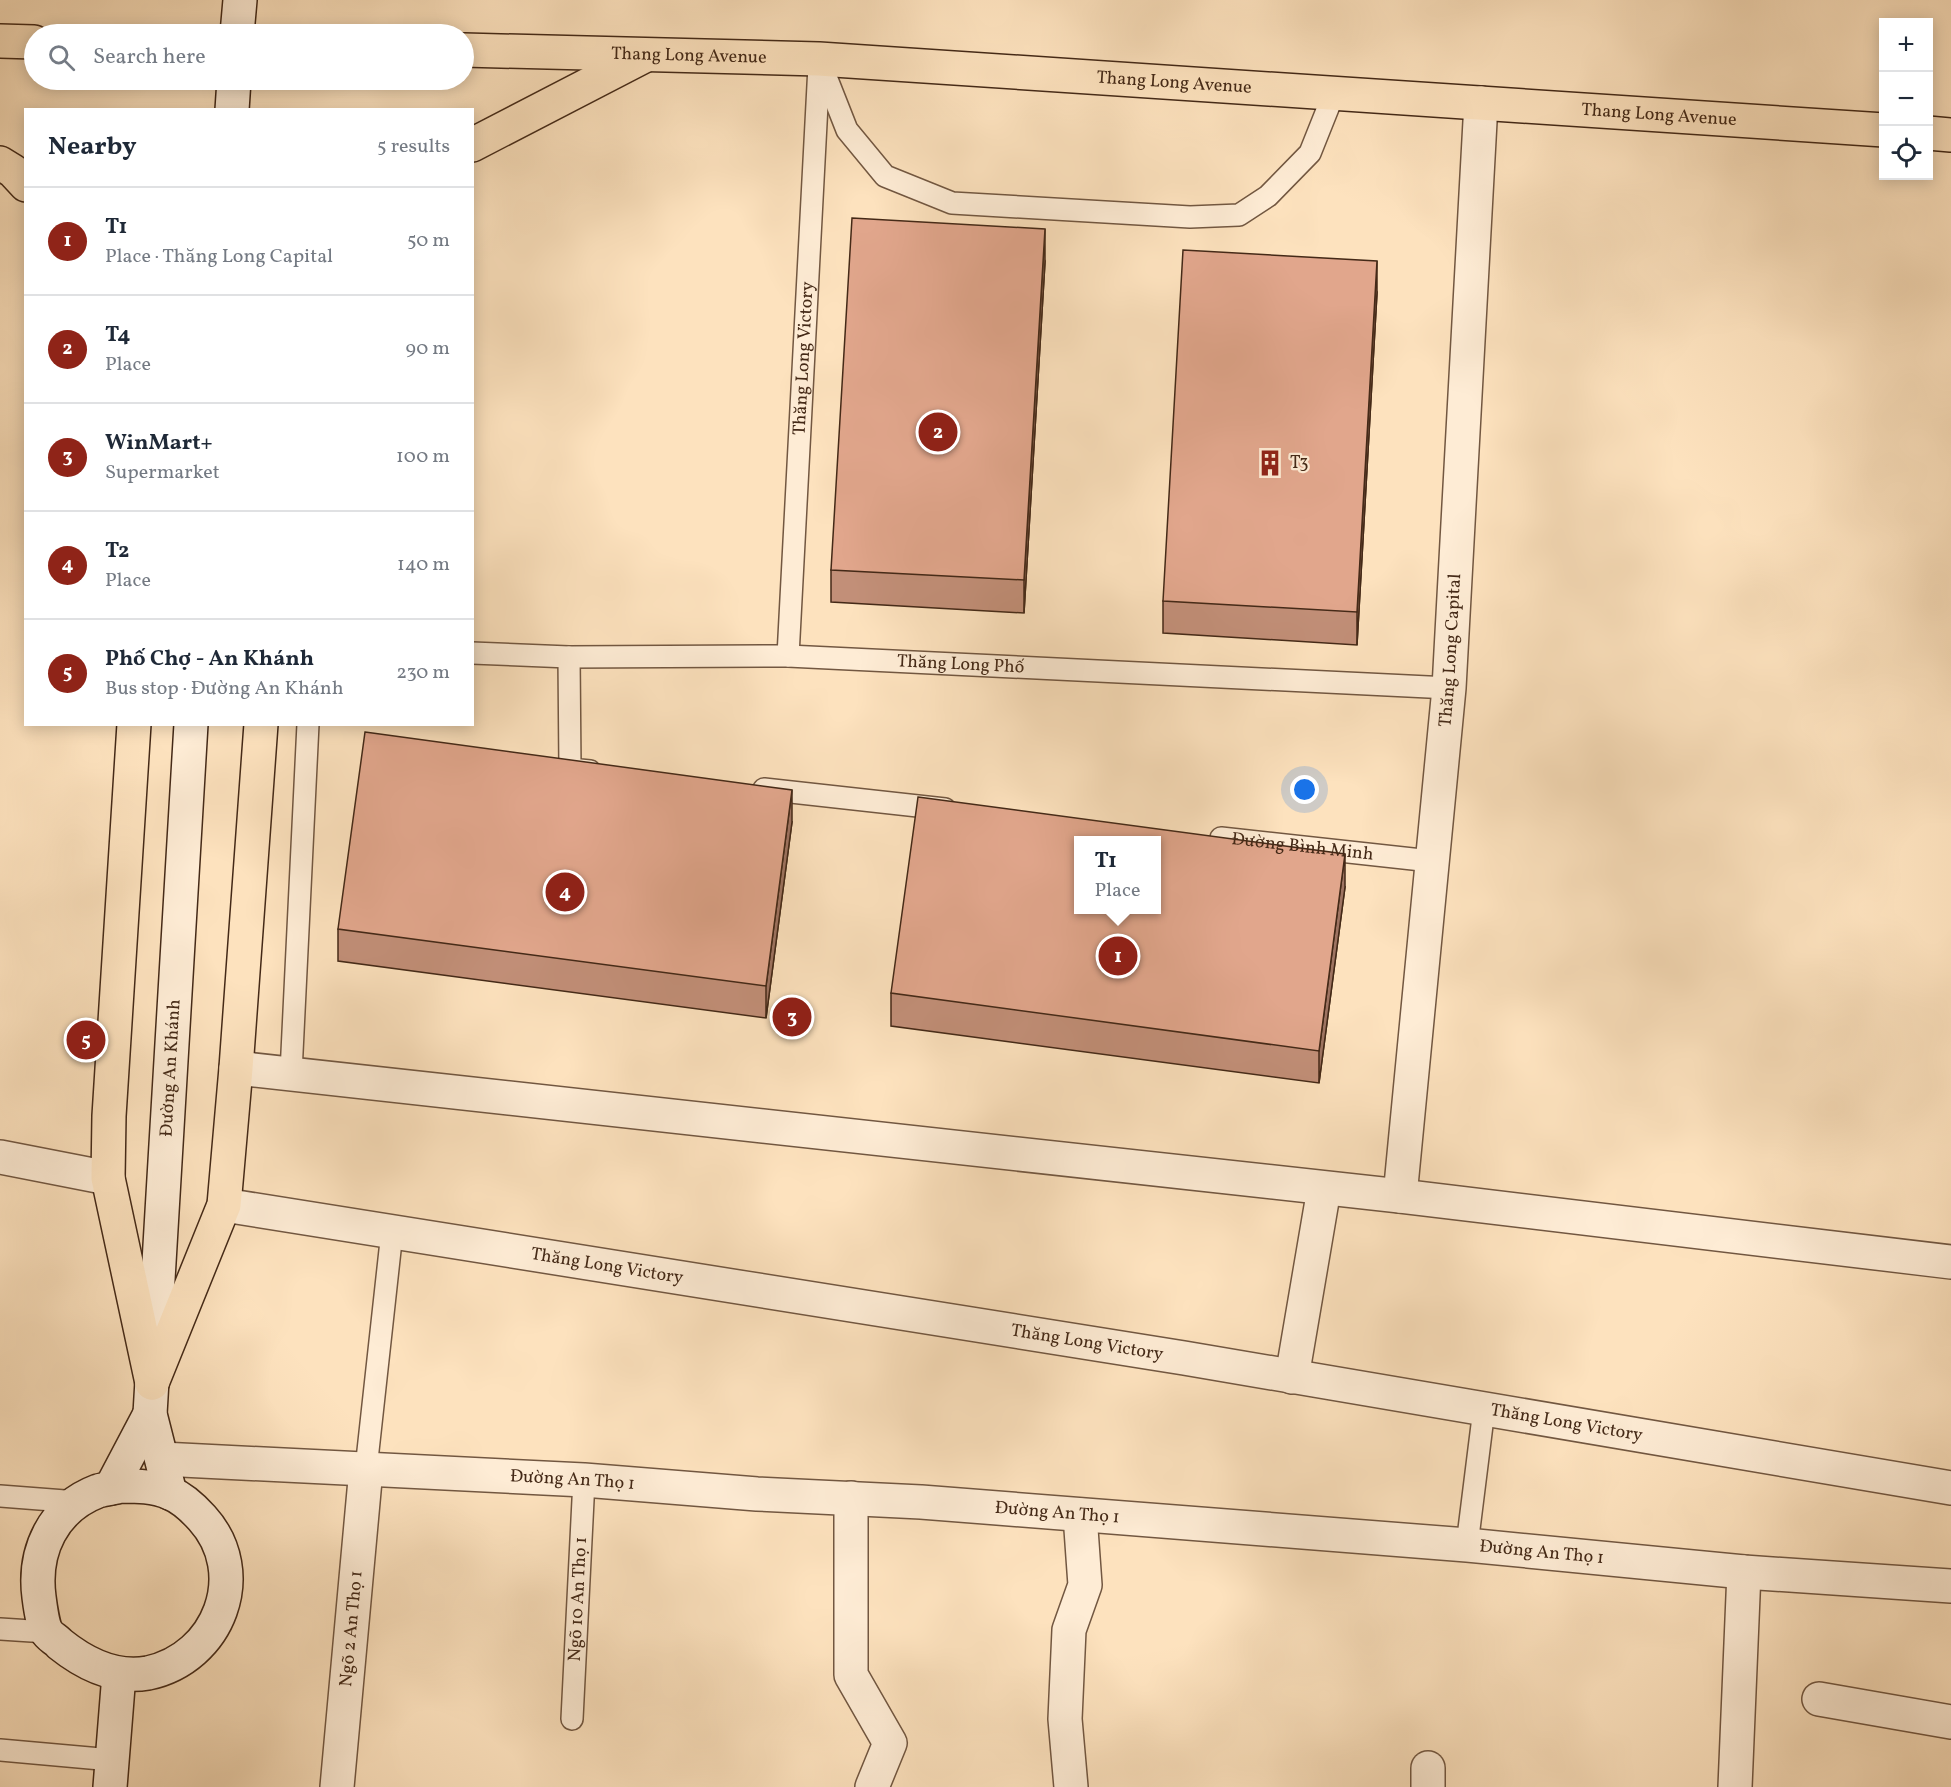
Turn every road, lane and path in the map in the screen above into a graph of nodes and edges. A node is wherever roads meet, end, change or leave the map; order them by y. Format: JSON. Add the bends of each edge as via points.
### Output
{"nodes":[{"id":1,"x":240,"y":0,"type":"edge"},
{"id":2,"x":238,"y":24,"type":"edge"},
{"id":3,"x":0,"y":41,"type":"edge"},
{"id":4,"x":24,"y":42,"type":"edge"},
{"id":5,"x":474,"y":50,"type":"edge"},
{"id":6,"x":648,"y":54,"type":"junction"},
{"id":7,"x":819,"y":59,"type":"junction"},
{"id":8,"x":233,"y":90,"type":"edge"},
{"id":9,"x":1334,"y":93,"type":"junction"},
{"id":10,"x":1481,"y":103,"type":"junction"},
{"id":11,"x":232,"y":108,"type":"edge"},
{"id":12,"x":1879,"y":130,"type":"edge"},
{"id":13,"x":1933,"y":133,"type":"edge"},
{"id":14,"x":1951,"y":135,"type":"edge"},
{"id":15,"x":474,"y":144,"type":"edge"},
{"id":16,"x":0,"y":163,"type":"edge"},
{"id":17,"x":24,"y":183,"type":"edge"},
{"id":18,"x":474,"y":653,"type":"edge"},
{"id":19,"x":788,"y":656,"type":"junction"},
{"id":20,"x":568,"y":657,"type":"junction"},
{"id":21,"x":1449,"y":688,"type":"junction"},
{"id":22,"x":134,"y":726,"type":"edge"},
{"id":23,"x":191,"y":726,"type":"edge"},
{"id":24,"x":261,"y":726,"type":"edge"},
{"id":25,"x":308,"y":726,"type":"edge"},
{"id":26,"x":606,"y":772,"type":"edge"},
{"id":27,"x":747,"y":788,"type":"edge"},
{"id":28,"x":959,"y":810,"type":"edge"},
{"id":29,"x":1207,"y":837,"type":"edge"},
{"id":30,"x":1431,"y":861,"type":"junction"},
{"id":31,"x":236,"y":1068,"type":"junction"},
{"id":32,"x":291,"y":1073,"type":"junction"},
{"id":33,"x":0,"y":1157,"type":"edge"},
{"id":34,"x":108,"y":1178,"type":"junction"},
{"id":35,"x":1324,"y":1189,"type":"junction"},
{"id":36,"x":1400,"y":1197,"type":"junction"},
{"id":37,"x":224,"y":1205,"type":"junction"},
{"id":38,"x":392,"y":1232,"type":"junction"},
{"id":39,"x":1951,"y":1262,"type":"edge"},
{"id":40,"x":1292,"y":1377,"type":"junction"},
{"id":41,"x":151,"y":1398,"type":"junction"},
{"id":42,"x":1484,"y":1409,"type":"junction"},
{"id":43,"x":162,"y":1459,"type":"junction"},
{"id":44,"x":366,"y":1469,"type":"junction"},
{"id":45,"x":584,"y":1480,"type":"junction"},
{"id":46,"x":111,"y":1488,"type":"junction"},
{"id":47,"x":1951,"y":1488,"type":"edge"},
{"id":48,"x":170,"y":1493,"type":"junction"},
{"id":49,"x":0,"y":1496,"type":"edge"},
{"id":50,"x":851,"y":1498,"type":"junction"},
{"id":51,"x":78,"y":1502,"type":"junction"},
{"id":52,"x":1080,"y":1515,"type":"junction"},
{"id":53,"x":1467,"y":1545,"type":"junction"},
{"id":54,"x":1744,"y":1572,"type":"junction"},
{"id":55,"x":1951,"y":1586,"type":"edge"},
{"id":56,"x":0,"y":1629,"type":"edge"},
{"id":57,"x":46,"y":1632,"type":"junction"},
{"id":58,"x":119,"y":1674,"type":"junction"},
{"id":59,"x":1819,"y":1699,"type":"dead end"},
{"id":60,"x":572,"y":1719,"type":"dead end"},
{"id":61,"x":1951,"y":1722,"type":"edge"},
{"id":62,"x":0,"y":1750,"type":"edge"},
{"id":63,"x":111,"y":1773,"type":"edge"},
{"id":64,"x":337,"y":1787,"type":"edge"},
{"id":65,"x":872,"y":1787,"type":"edge"},
{"id":66,"x":1071,"y":1787,"type":"edge"},
{"id":67,"x":1735,"y":1787,"type":"edge"}],
"edges":[{"from":1,"to":2,"type":"street"},
{"from":3,"to":4,"type":"main road"},
{"from":5,"to":6,"type":"main road","name":"Thang Long Avenue"},
{"from":6,"to":7,"type":"main road","name":"Thang Long Avenue"},
{"from":6,"to":15,"type":"main road"},
{"from":7,"to":9,"type":"main road","name":"Thang Long Avenue"},
{"from":7,"to":9,"type":"lane","via":[[847,130],[885,176],[952,203],[1190,217],[1239,215],[1268,196],[1310,153]]},
{"from":7,"to":19,"type":"lane","name":"Thăng Long Victory"},
{"from":8,"to":11,"type":"street"},
{"from":9,"to":10,"type":"main road","name":"Thang Long Avenue"},
{"from":10,"to":12,"type":"main road","name":"Thang Long Avenue"},
{"from":10,"to":21,"type":"street","name":"Thăng Long Capital"},
{"from":13,"to":14,"type":"main road"},
{"from":16,"to":17,"type":"main road"},
{"from":18,"to":20,"type":"lane","name":"Thăng Long Phố"},
{"from":19,"to":20,"type":"lane","name":"Thăng Long Phố"},
{"from":19,"to":21,"type":"lane","name":"Thăng Long Phố"},
{"from":20,"to":26,"type":"lane","via":[[570,769]]},
{"from":21,"to":30,"type":"street","name":"Thăng Long Capital"},
{"from":22,"to":34,"type":"main road"},
{"from":23,"to":41,"type":"street","name":"Đường An Khánh"},
{"from":24,"to":31,"type":"main road"},
{"from":25,"to":32,"type":"lane"},
{"from":27,"to":28,"type":"lane"},
{"from":29,"to":30,"type":"lane","name":"Đường Bình Minh"},
{"from":30,"to":36,"type":"street","name":"Thăng Long Capital"},
{"from":31,"to":32,"type":"street"},
{"from":31,"to":37,"type":"main road"},
{"from":32,"to":35,"type":"street"},
{"from":33,"to":34,"type":"street"},
{"from":34,"to":41,"type":"main road"},
{"from":35,"to":36,"type":"street"},
{"from":35,"to":40,"type":"street"},
{"from":36,"to":39,"type":"street"},
{"from":37,"to":38,"type":"street","name":"Thăng Long Victory"},
{"from":37,"to":41,"type":"main road"},
{"from":38,"to":40,"type":"street","name":"Thăng Long Victory"},
{"from":38,"to":44,"type":"lane"},
{"from":40,"to":42,"type":"street","name":"Thăng Long Victory"},
{"from":41,"to":43,"type":"street","name":"Đường An Khánh"},
{"from":41,"to":46,"type":"street","name":"Đường An Khánh"},
{"from":42,"to":47,"type":"street","name":"Thăng Long Victory"},
{"from":42,"to":53,"type":"lane"},
{"from":43,"to":44,"type":"street","name":"Đường An Thọ 1"},
{"from":43,"to":48,"type":"street","name":"Đường An Khánh"},
{"from":44,"to":45,"type":"street","name":"Đường An Thọ 1"},
{"from":44,"to":64,"type":"street","name":"Ngõ 2 An Thọ 1"},
{"from":45,"to":50,"type":"street","name":"Đường An Thọ 1"},
{"from":45,"to":60,"type":"lane","name":"Ngõ 10 An Thọ 1"},
{"from":46,"to":48,"type":"street","via":[[144,1486]]},
{"from":46,"to":51,"type":"street"},
{"from":48,"to":58,"type":"street","via":[[210,1527],[222,1551],[226,1578],[223,1605],[212,1630],[180,1660],[147,1673]]},
{"from":49,"to":51,"type":"lane"},
{"from":50,"to":52,"type":"street","name":"Đường An Thọ 1"},
{"from":50,"to":65,"type":"street","via":[[851,1675],[890,1743]]},
{"from":51,"to":57,"type":"street","via":[[61,1516],[39,1557],[36,1579]]},
{"from":52,"to":53,"type":"street","name":"Đường An Thọ 1"},
{"from":52,"to":66,"type":"street","via":[[1085,1585],[1069,1630],[1065,1719]]},
{"from":53,"to":54,"type":"street","name":"Đường An Thọ 1"},
{"from":54,"to":55,"type":"street","name":"Đường An Thọ 1"},
{"from":54,"to":67,"type":"street"},
{"from":56,"to":57,"type":"lane"},
{"from":57,"to":58,"type":"street","via":[[91,1665]]},
{"from":58,"to":63,"type":"street"},
{"from":59,"to":61,"type":"street"},
{"from":62,"to":63,"type":"lane"}]}
